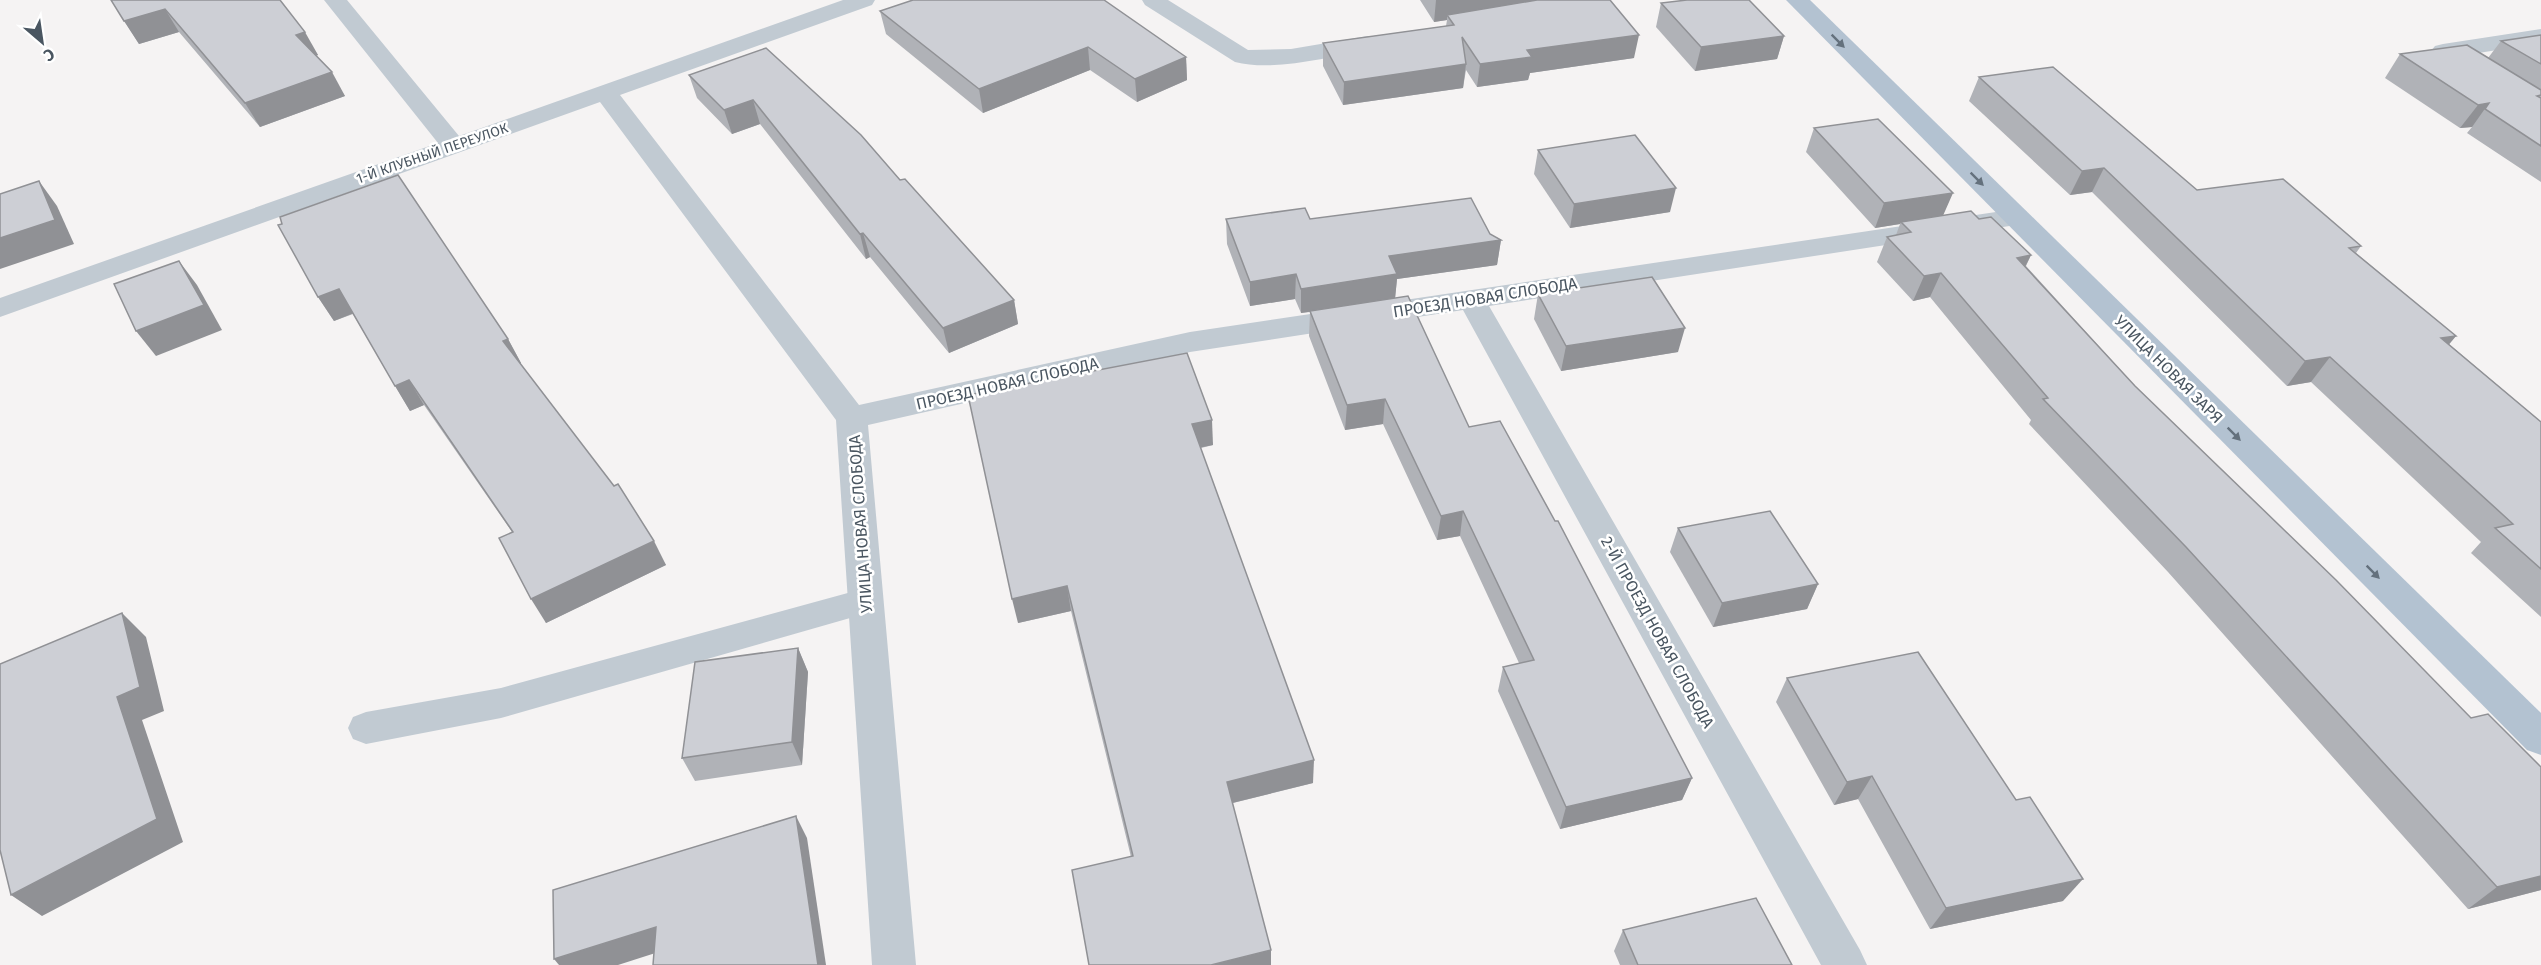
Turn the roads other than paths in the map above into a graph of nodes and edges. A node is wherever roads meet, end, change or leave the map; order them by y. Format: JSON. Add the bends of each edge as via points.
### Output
{"nodes":[{"id":1,"x":335,"y":0,"type":"edge"},
{"id":2,"x":864,"y":0,"type":"edge"},
{"id":3,"x":1153,"y":0,"type":"edge"},
{"id":4,"x":1797,"y":0,"type":"edge"},
{"id":5,"x":2541,"y":36,"type":"edge"},
{"id":6,"x":1394,"y":38,"type":"edge"},
{"id":7,"x":2472,"y":69,"type":"edge"},
{"id":8,"x":606,"y":93,"type":"junction"},
{"id":9,"x":453,"y":146,"type":"junction"},
{"id":10,"x":2016,"y":217,"type":"junction"},
{"id":11,"x":1472,"y":299,"type":"junction"},
{"id":12,"x":0,"y":308,"type":"edge"},
{"id":13,"x":852,"y":418,"type":"junction"},
{"id":14,"x":866,"y":601,"type":"junction"},
{"id":15,"x":366,"y":729,"type":"dead end"},
{"id":16,"x":2541,"y":738,"type":"edge"},
{"id":17,"x":894,"y":965,"type":"edge"},
{"id":18,"x":1845,"y":965,"type":"edge"}],
"edges":[{"from":1,"to":9,"type":"street"},
{"from":2,"to":8,"type":"street","name":"1-Й КЛУБНЫЙ ПЕРЕУЛОК"},
{"from":3,"to":6,"type":"street","via":[[1243,57],[1291,56]]},
{"from":4,"to":10,"type":"main road","name":"УЛИЦА НОВАЯ ЗАРЯ","one_way":true},
{"from":5,"to":7,"type":"street","via":[[2443,51]]},
{"from":8,"to":9,"type":"street","name":"1-Й КЛУБНЫЙ ПЕРЕУЛОК"},
{"from":8,"to":13,"type":"street","name":"УЛИЦА НОВАЯ СЛОБОДА"},
{"from":9,"to":12,"type":"street","name":"1-Й КЛУБНЫЙ ПЕРЕУЛОК"},
{"from":10,"to":11,"type":"street","name":"ПРОЕЗД НОВАЯ СЛОБОДА"},
{"from":10,"to":16,"type":"main road","name":"УЛИЦА НОВАЯ ЗАРЯ","one_way":true},
{"from":11,"to":13,"type":"street","name":"ПРОЕЗД НОВАЯ СЛОБОДА","via":[[1190,342]]},
{"from":11,"to":18,"type":"street","name":"2-Й ПРОЕЗД НОВАЯ СЛОБОДА"},
{"from":13,"to":14,"type":"street","name":"УЛИЦА НОВАЯ СЛОБОДА"},
{"from":14,"to":15,"type":"lane","via":[[501,703]]},
{"from":14,"to":17,"type":"street","name":"УЛИЦА НОВАЯ СЛОБОДА"}]}
